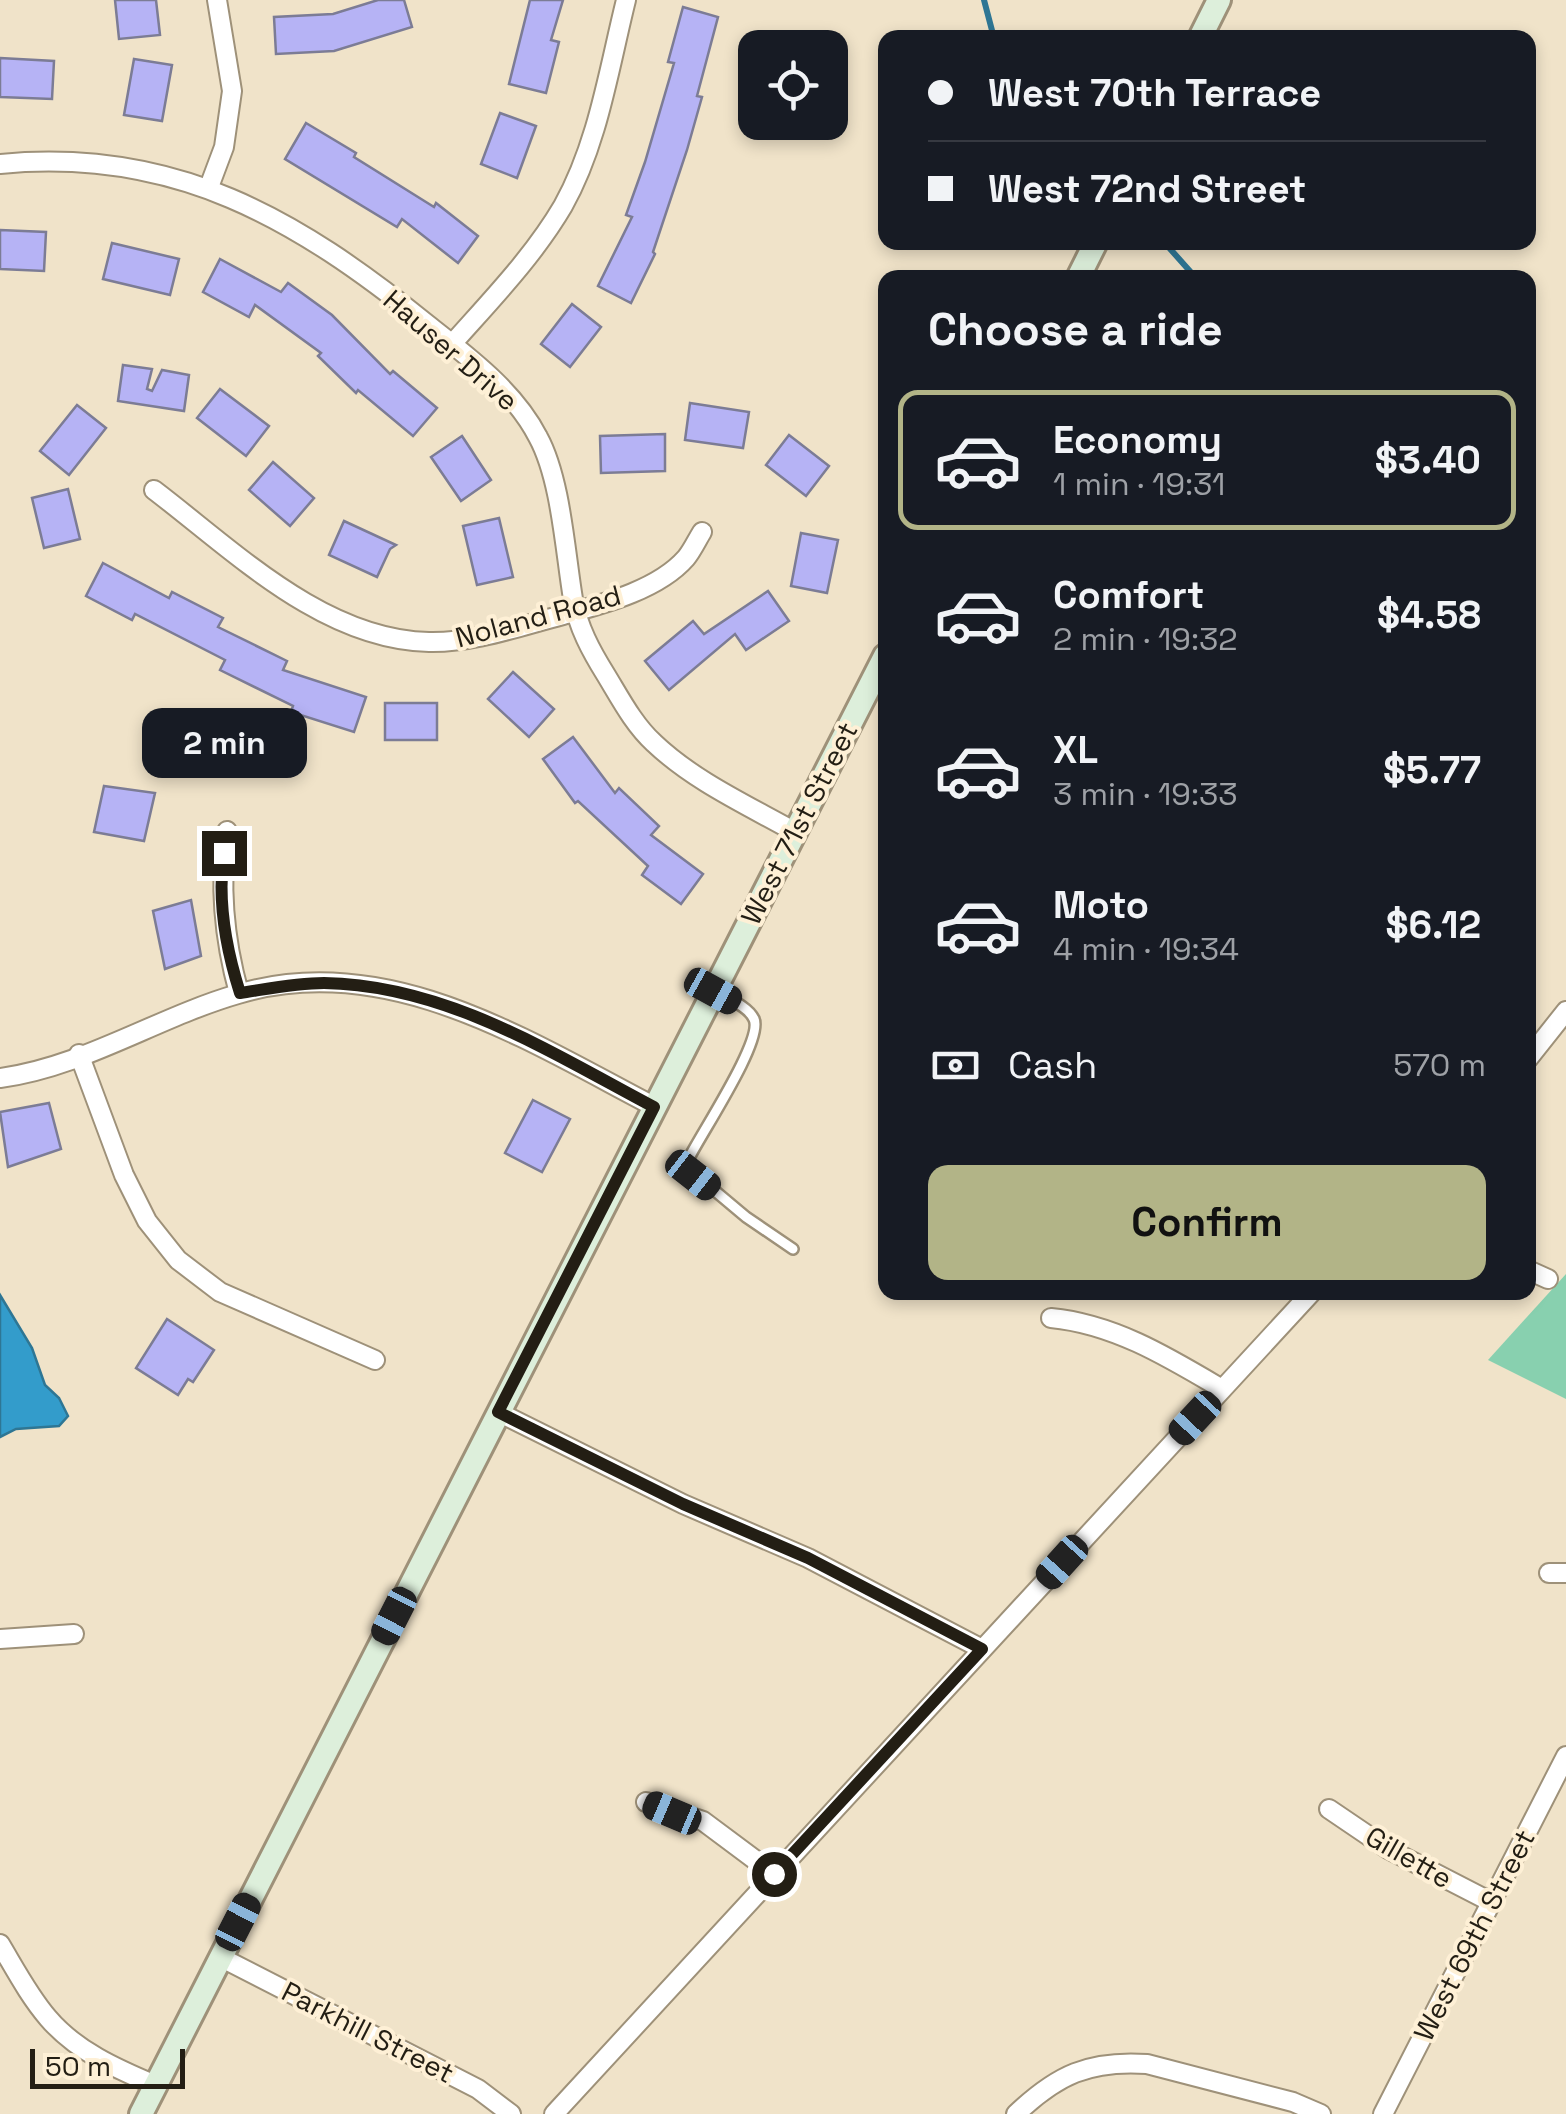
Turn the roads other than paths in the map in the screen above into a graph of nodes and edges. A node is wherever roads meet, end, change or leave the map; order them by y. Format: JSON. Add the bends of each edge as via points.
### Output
{"nodes":[{"id":1,"x":217,"y":0,"type":"edge"},
{"id":2,"x":626,"y":0,"type":"edge"},
{"id":3,"x":1219,"y":0,"type":"edge"},
{"id":4,"x":1204,"y":30,"type":"edge"},
{"id":5,"x":0,"y":164,"type":"edge"},
{"id":6,"x":209,"y":187,"type":"junction"},
{"id":7,"x":452,"y":344,"type":"junction"},
{"id":8,"x":154,"y":490,"type":"dead end"},
{"id":9,"x":702,"y":532,"type":"dead end"},
{"id":10,"x":576,"y":612,"type":"junction"},
{"id":11,"x":878,"y":670,"type":"edge"},
{"id":12,"x":227,"y":831,"type":"dead end"},
{"id":13,"x":795,"y":832,"type":"junction"},
{"id":14,"x":713,"y":991,"type":"junction"},
{"id":15,"x":240,"y":993,"type":"junction"},
{"id":16,"x":1566,"y":1010,"type":"edge"},
{"id":17,"x":1536,"y":1049,"type":"edge"},
{"id":18,"x":79,"y":1054,"type":"junction"},
{"id":19,"x":0,"y":1078,"type":"edge"},
{"id":20,"x":654,"y":1107,"type":"junction"},
{"id":21,"x":794,"y":1249,"type":"dead end"},
{"id":22,"x":1536,"y":1274,"type":"edge"},
{"id":23,"x":1548,"y":1279,"type":"dead end"},
{"id":24,"x":1305,"y":1300,"type":"edge"},
{"id":25,"x":1051,"y":1318,"type":"dead end"},
{"id":26,"x":376,"y":1360,"type":"dead end"},
{"id":27,"x":1222,"y":1390,"type":"junction"},
{"id":28,"x":498,"y":1412,"type":"junction"},
{"id":29,"x":74,"y":1634,"type":"dead end"},
{"id":30,"x":0,"y":1638,"type":"edge"},
{"id":31,"x":982,"y":1649,"type":"junction"},
{"id":32,"x":1566,"y":1756,"type":"edge"},
{"id":33,"x":646,"y":1802,"type":"dead end"},
{"id":34,"x":1329,"y":1809,"type":"dead end"},
{"id":35,"x":774,"y":1874,"type":"junction"},
{"id":36,"x":1491,"y":1902,"type":"junction"},
{"id":37,"x":0,"y":1944,"type":"edge"},
{"id":38,"x":220,"y":1956,"type":"junction"},
{"id":39,"x":155,"y":2086,"type":"junction"},
{"id":40,"x":141,"y":2114,"type":"edge"},
{"id":41,"x":511,"y":2114,"type":"edge"},
{"id":42,"x":554,"y":2114,"type":"edge"},
{"id":43,"x":1016,"y":2114,"type":"edge"},
{"id":44,"x":1321,"y":2114,"type":"edge"},
{"id":45,"x":1383,"y":2114,"type":"edge"}],
"edges":[{"from":1,"to":6,"type":"street","via":[[232,91],[224,147]]},
{"from":2,"to":7,"type":"street","via":[[591,136],[564,203],[544,237]]},
{"from":3,"to":4,"type":"street"},
{"from":5,"to":6,"type":"street","name":"Hauser Drive","via":[[108,165]]},
{"from":6,"to":7,"type":"street","name":"Hauser Drive","via":[[329,250]]},
{"from":7,"to":10,"type":"street","name":"Hauser Drive","via":[[520,407],[537,434],[555,485]]},
{"from":8,"to":10,"type":"street","name":"Noland Road","via":[[283,586],[368,631],[452,640]]},
{"from":9,"to":10,"type":"street","name":"Noland Road","via":[[685,559],[652,584]]},
{"from":10,"to":13,"type":"street","name":"Hauser Drive","via":[[589,648],[651,740],[679,764]]},
{"from":11,"to":13,"type":"street","name":"West 71st Street"},
{"from":12,"to":15,"type":"street","via":[[221,875]]},
{"from":13,"to":14,"type":"street","name":"West 71st Street"},
{"from":14,"to":20,"type":"street","name":"West 71st Street"},
{"from":14,"to":21,"type":"lane","via":[[748,1012],[756,1025],[747,1054],[688,1160],[690,1170]]},
{"from":15,"to":18,"type":"street"},
{"from":15,"to":20,"type":"street","via":[[324,983],[436,1001],[483,1018]]},
{"from":16,"to":17,"type":"street"},
{"from":18,"to":19,"type":"street"},
{"from":18,"to":26,"type":"street","via":[[124,1175],[178,1260],[220,1292]]},
{"from":20,"to":28,"type":"street","name":"West 71st Street"},
{"from":22,"to":23,"type":"street"},
{"from":24,"to":27,"type":"street"},
{"from":25,"to":27,"type":"street","via":[[1138,1342]]},
{"from":27,"to":31,"type":"street"},
{"from":28,"to":31,"type":"street","via":[[808,1558]]},
{"from":28,"to":38,"type":"street","name":"West 71st Street"},
{"from":29,"to":30,"type":"street"},
{"from":31,"to":35,"type":"street"},
{"from":32,"to":36,"type":"street","name":"West 69th Street"},
{"from":33,"to":35,"type":"street","via":[[702,1821]]},
{"from":34,"to":36,"type":"street","name":"Gillette","via":[[1388,1849]]},
{"from":35,"to":42,"type":"street"},
{"from":36,"to":45,"type":"street","name":"West 69th Street"},
{"from":37,"to":39,"type":"street","via":[[67,2038]]},
{"from":38,"to":39,"type":"street","name":"West 71st Street"},
{"from":38,"to":41,"type":"street","name":"Parkhill Street","via":[[478,2089]]},
{"from":39,"to":40,"type":"street","name":"West 71st Street"},
{"from":43,"to":44,"type":"street","via":[[1068,2074],[1098,2065],[1147,2064]]}]}
